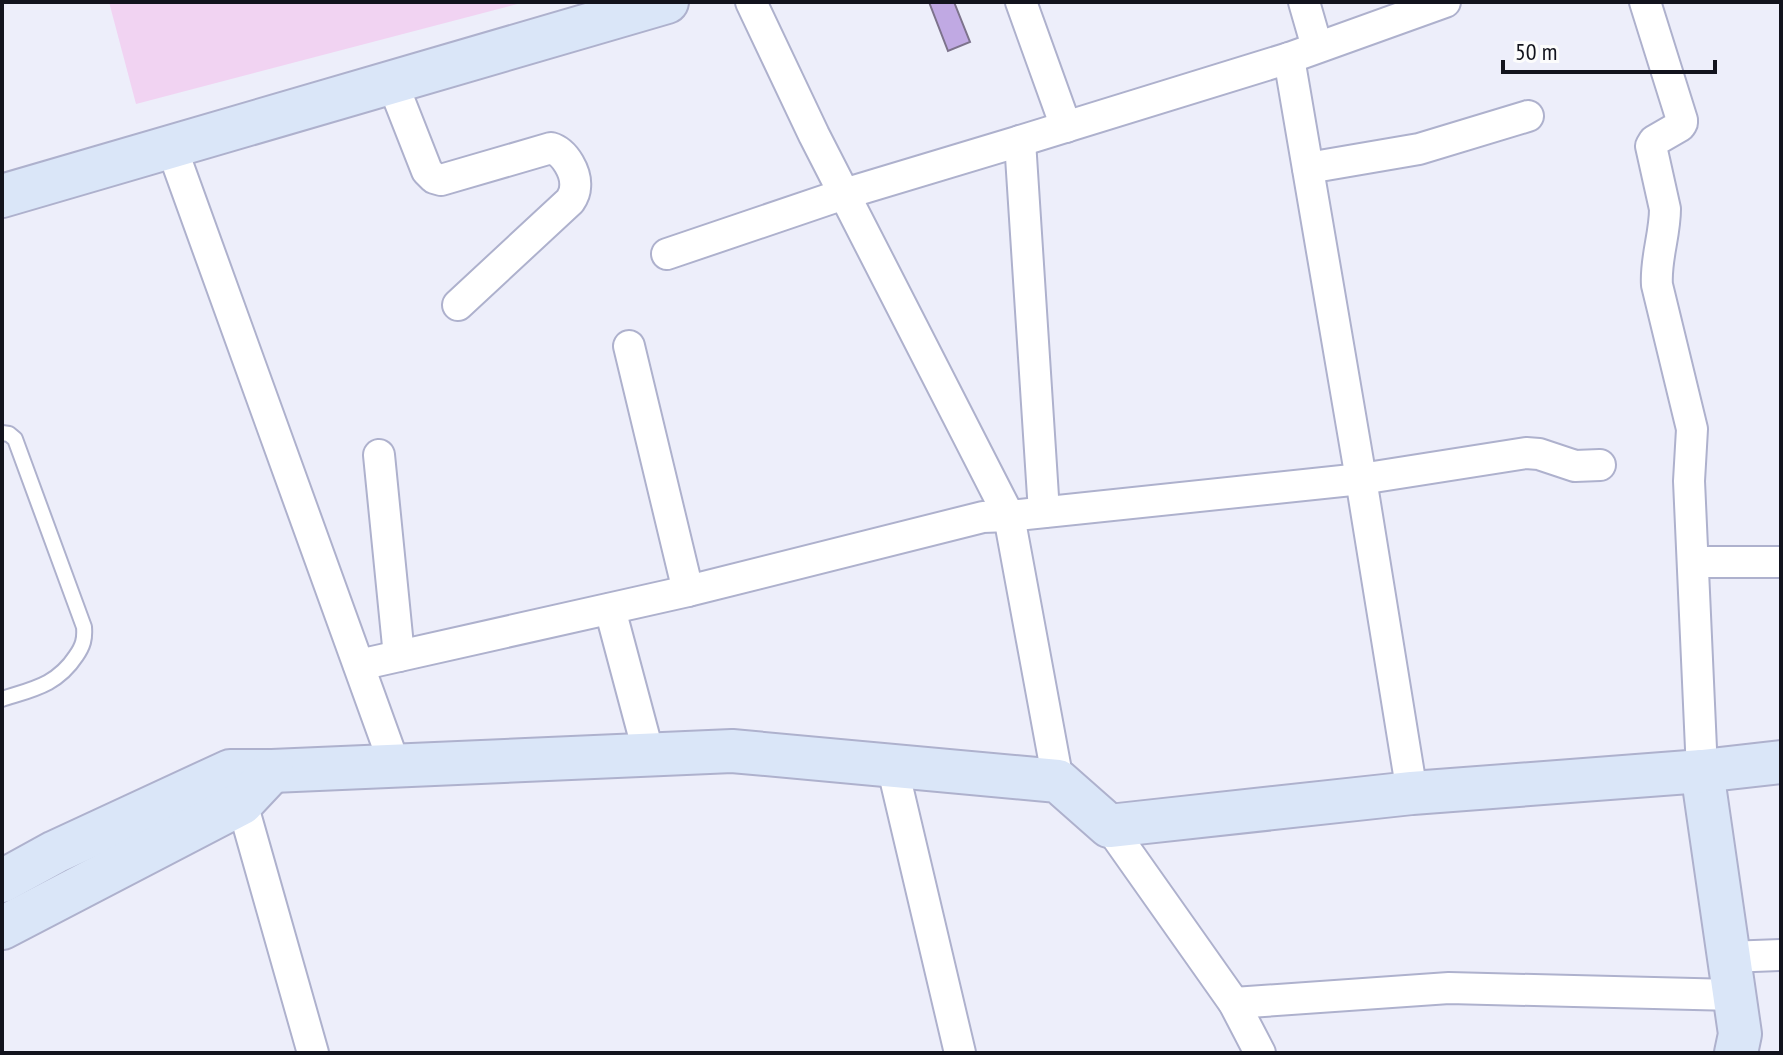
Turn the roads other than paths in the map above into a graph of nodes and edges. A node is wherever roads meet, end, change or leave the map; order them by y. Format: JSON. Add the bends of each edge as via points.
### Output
{"nodes":[{"id":1,"x":666,"y":2,"type":"edge"},
{"id":2,"x":751,"y":2,"type":"edge"},
{"id":3,"x":1021,"y":2,"type":"edge"},
{"id":4,"x":1304,"y":2,"type":"edge"},
{"id":5,"x":1445,"y":2,"type":"edge"},
{"id":6,"x":1645,"y":2,"type":"edge"},
{"id":7,"x":1303,"y":52,"type":"junction"},
{"id":8,"x":392,"y":82,"type":"junction"},
{"id":9,"x":1528,"y":116,"type":"dead end"},
{"id":10,"x":1066,"y":127,"type":"junction"},
{"id":11,"x":1020,"y":141,"type":"junction"},
{"id":12,"x":171,"y":146,"type":"junction"},
{"id":13,"x":1308,"y":168,"type":"junction"},
{"id":14,"x":844,"y":194,"type":"junction"},
{"id":15,"x":2,"y":196,"type":"edge"},
{"id":16,"x":667,"y":254,"type":"dead end"},
{"id":17,"x":458,"y":305,"type":"dead end"},
{"id":18,"x":629,"y":346,"type":"dead end"},
{"id":19,"x":2,"y":433,"type":"edge"},
{"id":20,"x":379,"y":455,"type":"dead end"},
{"id":21,"x":1600,"y":465,"type":"dead end"},
{"id":22,"x":1361,"y":479,"type":"junction"},
{"id":23,"x":1044,"y":512,"type":"junction"},
{"id":24,"x":1009,"y":516,"type":"junction"},
{"id":25,"x":1693,"y":562,"type":"junction"},
{"id":26,"x":1781,"y":562,"type":"edge"},
{"id":27,"x":688,"y":591,"type":"junction"},
{"id":28,"x":610,"y":609,"type":"junction"},
{"id":29,"x":399,"y":656,"type":"junction"},
{"id":30,"x":359,"y":665,"type":"junction"},
{"id":31,"x":2,"y":699,"type":"edge"},
{"id":32,"x":649,"y":755,"type":"junction"},
{"id":33,"x":1781,"y":762,"type":"edge"},
{"id":34,"x":892,"y":765,"type":"junction"},
{"id":35,"x":395,"y":766,"type":"junction"},
{"id":36,"x":1702,"y":771,"type":"junction"},
{"id":37,"x":1058,"y":781,"type":"junction"},
{"id":38,"x":236,"y":787,"type":"junction"},
{"id":39,"x":1412,"y":793,"type":"junction"},
{"id":40,"x":1109,"y":826,"type":"junction"},
{"id":41,"x":55,"y":852,"type":"junction"},
{"id":42,"x":2,"y":881,"type":"edge"},
{"id":43,"x":74,"y":891,"type":"junction"},
{"id":44,"x":2,"y":928,"type":"edge"},
{"id":45,"x":1781,"y":955,"type":"edge"},
{"id":46,"x":1731,"y":976,"type":"junction"},
{"id":47,"x":1234,"y":1003,"type":"junction"},
{"id":48,"x":1252,"y":1049,"type":"edge"},
{"id":49,"x":313,"y":1053,"type":"edge"},
{"id":50,"x":960,"y":1053,"type":"edge"},
{"id":51,"x":1736,"y":1053,"type":"edge"}],
"edges":[{"from":1,"to":8,"type":"street"},
{"from":2,"to":14,"type":"street"},
{"from":3,"to":10,"type":"street"},
{"from":4,"to":7,"type":"street"},
{"from":5,"to":7,"type":"street"},
{"from":6,"to":25,"type":"street","via":[[1682,120],[1651,146],[1665,209],[1657,285],[1692,429]]},
{"from":7,"to":10,"type":"street"},
{"from":7,"to":13,"type":"street"},
{"from":8,"to":12,"type":"street"},
{"from":8,"to":17,"type":"street","via":[[434,178],[551,148],[566,157],[576,184],[570,201]]},
{"from":9,"to":13,"type":"street","via":[[1419,149]]},
{"from":10,"to":11,"type":"street"},
{"from":11,"to":14,"type":"street"},
{"from":11,"to":23,"type":"street"},
{"from":12,"to":15,"type":"street"},
{"from":12,"to":30,"type":"street"},
{"from":13,"to":22,"type":"street"},
{"from":14,"to":16,"type":"street"},
{"from":14,"to":24,"type":"street"},
{"from":18,"to":27,"type":"street"},
{"from":19,"to":31,"type":"lane","via":[[15,439],[85,636],[59,677]]},
{"from":20,"to":29,"type":"street"},
{"from":21,"to":22,"type":"street","via":[[1575,466],[1526,453]]},
{"from":22,"to":23,"type":"street"},
{"from":22,"to":39,"type":"street"},
{"from":23,"to":24,"type":"street"},
{"from":24,"to":27,"type":"street","via":[[983,517]]},
{"from":24,"to":37,"type":"street"},
{"from":25,"to":26,"type":"street"},
{"from":25,"to":36,"type":"street"},
{"from":27,"to":28,"type":"street"},
{"from":28,"to":29,"type":"street"},
{"from":28,"to":32,"type":"street"},
{"from":29,"to":30,"type":"street"},
{"from":30,"to":35,"type":"street"},
{"from":32,"to":34,"type":"street","via":[[732,751]]},
{"from":32,"to":35,"type":"street"},
{"from":33,"to":36,"type":"street"},
{"from":34,"to":37,"type":"street"},
{"from":34,"to":50,"type":"street"},
{"from":35,"to":38,"type":"street","via":[[272,771]]},
{"from":36,"to":39,"type":"street"},
{"from":36,"to":46,"type":"street"},
{"from":37,"to":40,"type":"street"},
{"from":38,"to":41,"type":"street"},
{"from":38,"to":43,"type":"street"},
{"from":38,"to":49,"type":"street"},
{"from":39,"to":40,"type":"street"},
{"from":40,"to":47,"type":"street"},
{"from":41,"to":42,"type":"street"},
{"from":41,"to":43,"type":"street"},
{"from":43,"to":44,"type":"street"},
{"from":45,"to":46,"type":"street"},
{"from":46,"to":47,"type":"street"},
{"from":46,"to":51,"type":"street","via":[[1740,1034]]},
{"from":47,"to":48,"type":"street"}]}
